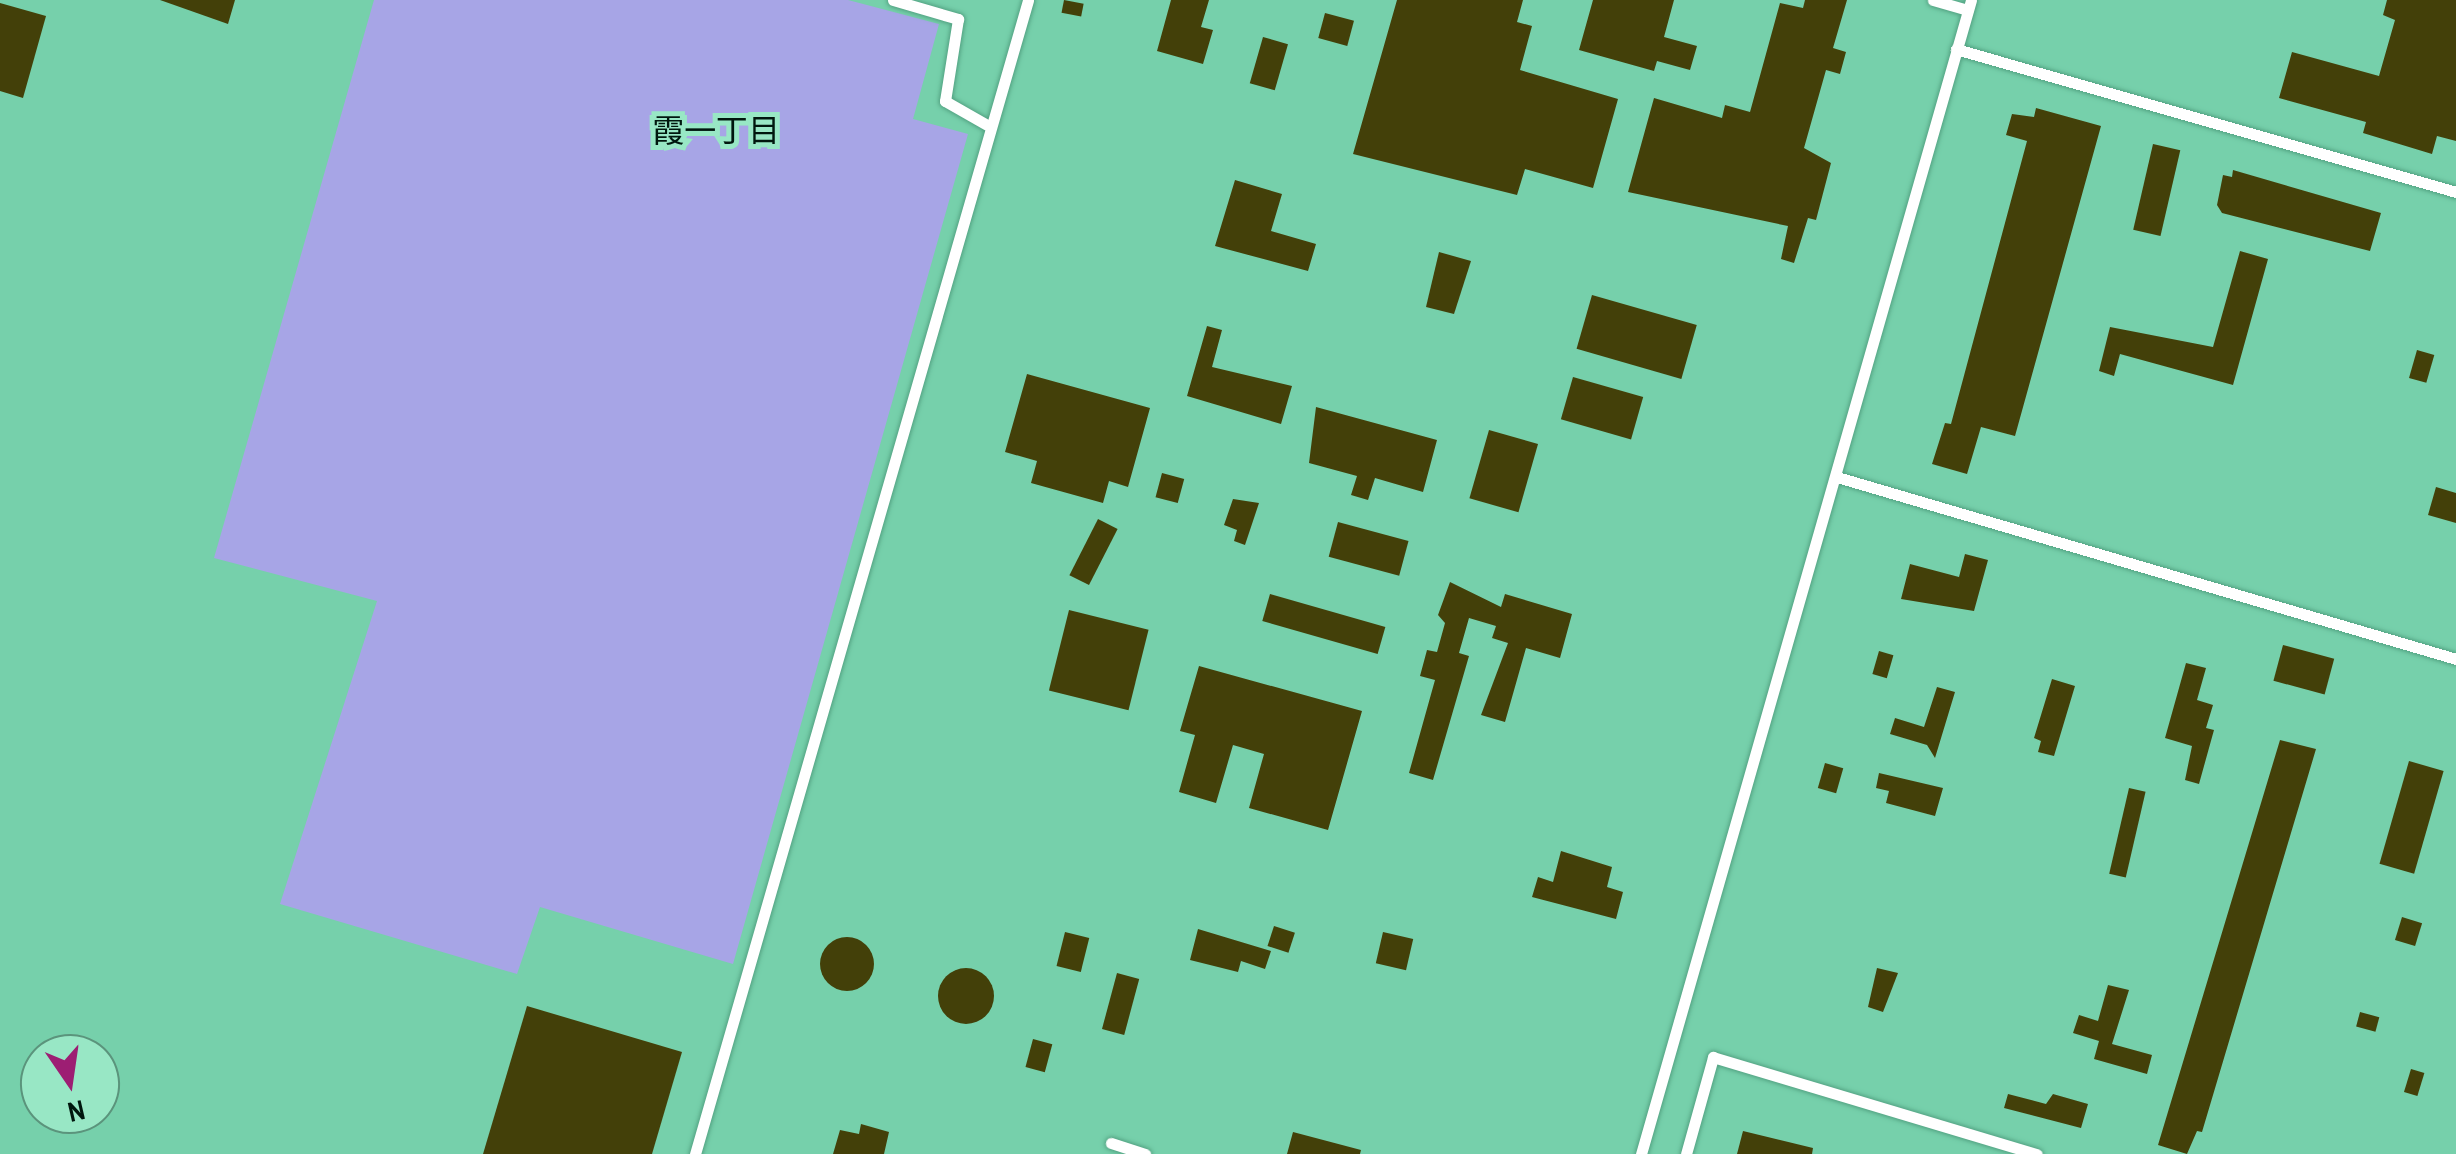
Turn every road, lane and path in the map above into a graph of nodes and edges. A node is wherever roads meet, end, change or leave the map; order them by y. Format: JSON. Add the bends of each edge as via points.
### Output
{"nodes":[{"id":1,"x":894,"y":0,"type":"edge"},
{"id":2,"x":1028,"y":0,"type":"edge"},
{"id":3,"x":1932,"y":0,"type":"edge"},
{"id":4,"x":1969,"y":5,"type":"edge"},
{"id":5,"x":1956,"y":49,"type":"junction"},
{"id":6,"x":987,"y":125,"type":"junction"},
{"id":7,"x":2456,"y":192,"type":"edge"},
{"id":8,"x":1837,"y":476,"type":"junction"},
{"id":9,"x":2456,"y":659,"type":"edge"},
{"id":10,"x":1111,"y":1143,"type":"dead end"},
{"id":11,"x":695,"y":1154,"type":"edge"},
{"id":12,"x":1145,"y":1154,"type":"edge"},
{"id":13,"x":1641,"y":1154,"type":"edge"},
{"id":14,"x":1686,"y":1154,"type":"edge"},
{"id":15,"x":2037,"y":1154,"type":"edge"}],
"edges":[{"from":1,"to":6,"type":"lane","via":[[958,18],[945,101]]},
{"from":2,"to":6,"type":"lane"},
{"from":3,"to":4,"type":"lane"},
{"from":4,"to":5,"type":"lane"},
{"from":5,"to":7,"type":"lane"},
{"from":5,"to":8,"type":"lane"},
{"from":6,"to":11,"type":"lane"},
{"from":8,"to":9,"type":"lane"},
{"from":8,"to":13,"type":"lane"},
{"from":10,"to":12,"type":"lane"},
{"from":14,"to":15,"type":"lane","via":[[1713,1057]]}]}
